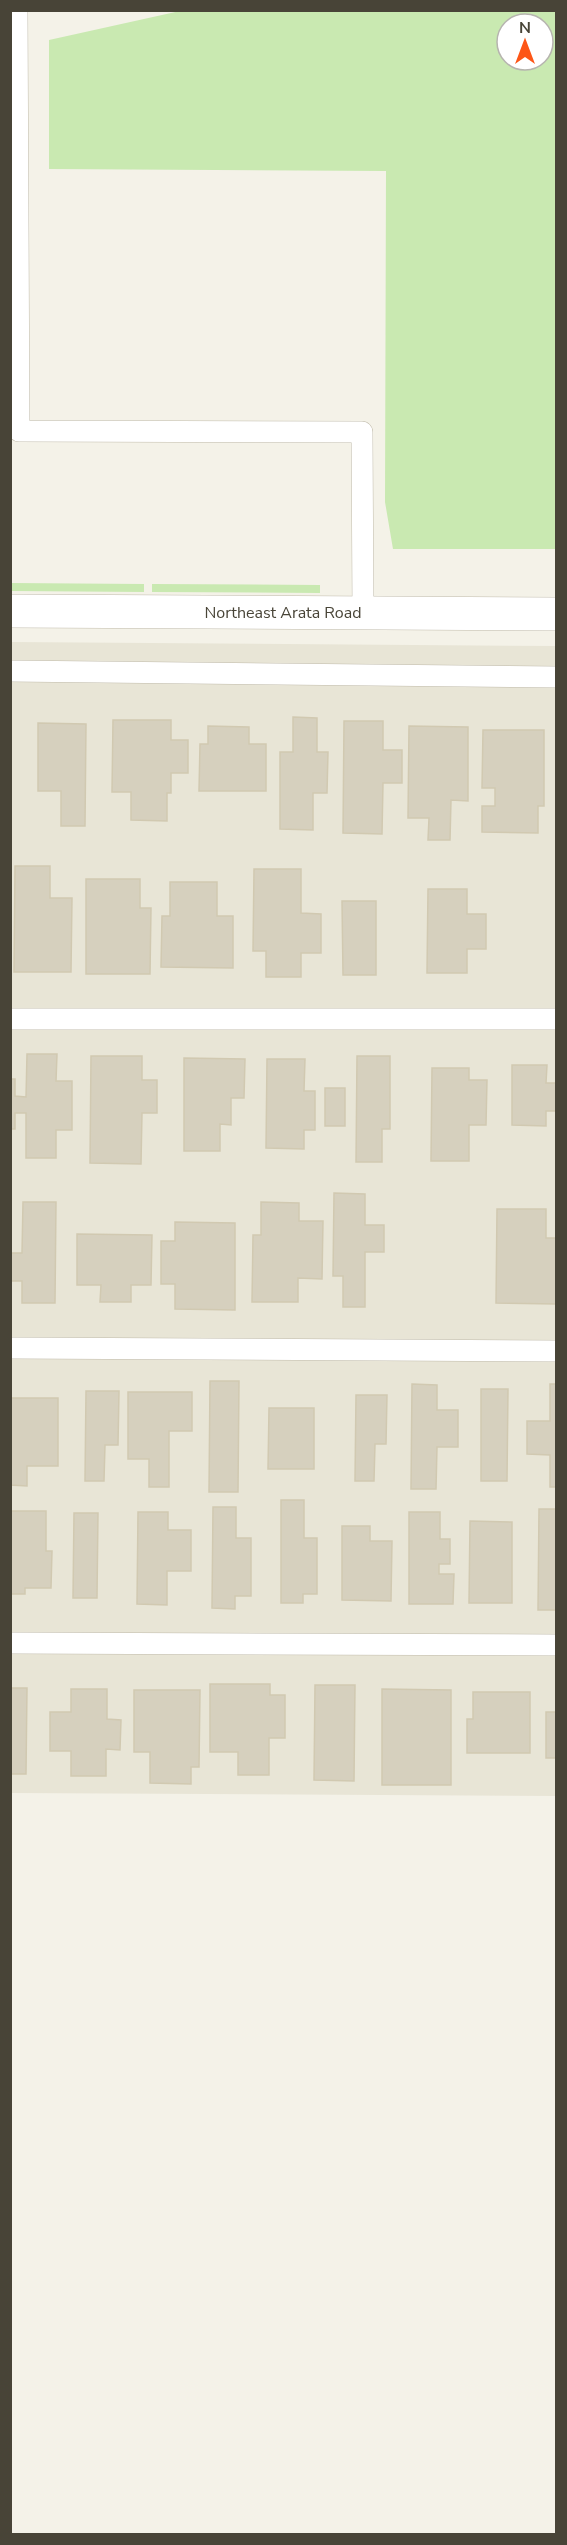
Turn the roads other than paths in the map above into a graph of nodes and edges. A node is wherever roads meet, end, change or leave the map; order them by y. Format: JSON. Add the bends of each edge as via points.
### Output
{"nodes":[{"id":1,"x":17,"y":10,"type":"edge"},
{"id":2,"x":10,"y":611,"type":"edge"},
{"id":3,"x":363,"y":613,"type":"junction"},
{"id":4,"x":556,"y":614,"type":"edge"},
{"id":5,"x":10,"y":671,"type":"edge"},
{"id":6,"x":556,"y":677,"type":"edge"},
{"id":7,"x":10,"y":1019,"type":"edge"},
{"id":8,"x":556,"y":1019,"type":"edge"},
{"id":9,"x":10,"y":1348,"type":"edge"},
{"id":10,"x":556,"y":1351,"type":"edge"},
{"id":11,"x":10,"y":1643,"type":"edge"},
{"id":12,"x":556,"y":1645,"type":"edge"}],
"edges":[{"from":1,"to":3,"type":"lane","via":[[19,431],[362,432]]},
{"from":2,"to":3,"type":"street","name":"Northeast Arata Road"},
{"from":3,"to":4,"type":"street","name":"Northeast Arata Road"},
{"from":5,"to":6,"type":"lane"},
{"from":7,"to":8,"type":"lane"},
{"from":9,"to":10,"type":"lane"},
{"from":11,"to":12,"type":"lane"}]}
